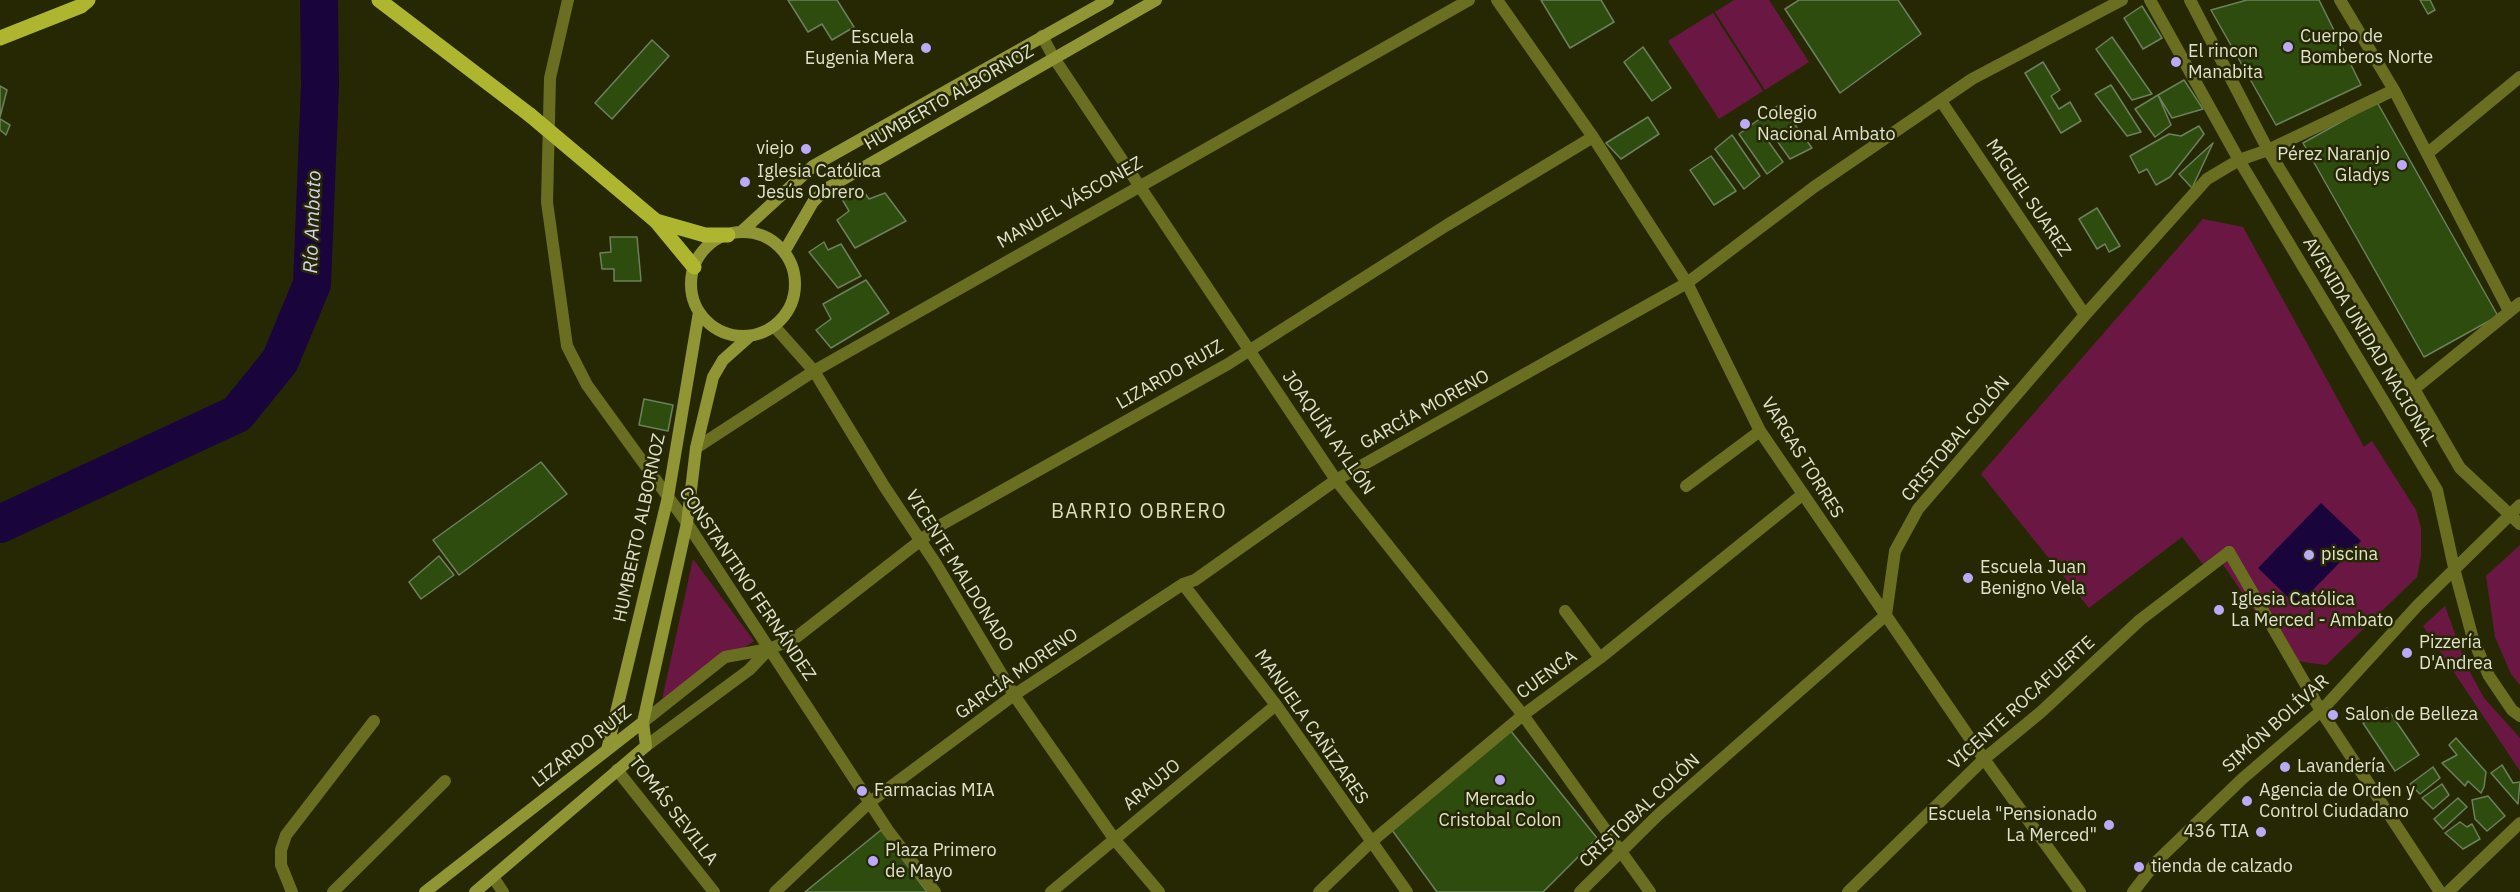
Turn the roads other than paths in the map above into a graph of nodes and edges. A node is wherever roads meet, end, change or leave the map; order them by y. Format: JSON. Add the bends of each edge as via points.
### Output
{"nodes":[{"id":1,"x":88,"y":0,"type":"edge"},
{"id":2,"x":379,"y":0,"type":"edge"},
{"id":3,"x":568,"y":0,"type":"edge"},
{"id":4,"x":1108,"y":0,"type":"edge"},
{"id":5,"x":1156,"y":0,"type":"edge"},
{"id":6,"x":1469,"y":0,"type":"edge"},
{"id":7,"x":1497,"y":0,"type":"edge"},
{"id":8,"x":2122,"y":0,"type":"edge"},
{"id":9,"x":2150,"y":0,"type":"edge"},
{"id":10,"x":2190,"y":0,"type":"edge"},
{"id":11,"x":2340,"y":0,"type":"edge"},
{"id":12,"x":1042,"y":36,"type":"junction"},
{"id":13,"x":0,"y":38,"type":"edge"},
{"id":14,"x":1054,"y":58,"type":"junction"},
{"id":15,"x":2520,"y":77,"type":"edge"},
{"id":16,"x":2394,"y":90,"type":"junction"},
{"id":17,"x":1941,"y":101,"type":"junction"},
{"id":18,"x":1593,"y":137,"type":"junction"},
{"id":19,"x":2268,"y":150,"type":"junction"},
{"id":20,"x":2428,"y":153,"type":"junction"},
{"id":21,"x":2240,"y":160,"type":"junction"},
{"id":22,"x":1139,"y":185,"type":"junction"},
{"id":23,"x":656,"y":221,"type":"junction"},
{"id":24,"x":734,"y":234,"type":"junction"},
{"id":25,"x":784,"y":252,"type":"junction"},
{"id":26,"x":694,"y":267,"type":"junction"},
{"id":27,"x":1688,"y":283,"type":"junction"},
{"id":28,"x":2520,"y":303,"type":"edge"},
{"id":29,"x":2509,"y":311,"type":"junction"},
{"id":30,"x":699,"y":312,"type":"junction"},
{"id":31,"x":2085,"y":315,"type":"junction"},
{"id":32,"x":774,"y":326,"type":"junction"},
{"id":33,"x":750,"y":336,"type":"junction"},
{"id":34,"x":1249,"y":351,"type":"junction"},
{"id":35,"x":814,"y":371,"type":"junction"},
{"id":36,"x":2414,"y":389,"type":"junction"},
{"id":37,"x":1760,"y":431,"type":"junction"},
{"id":38,"x":696,"y":448,"type":"junction"},
{"id":39,"x":1336,"y":480,"type":"junction"},
{"id":40,"x":1686,"y":486,"type":"dead end"},
{"id":41,"x":1802,"y":495,"type":"junction"},
{"id":42,"x":668,"y":497,"type":"junction"},
{"id":43,"x":2520,"y":505,"type":"edge"},
{"id":44,"x":2510,"y":516,"type":"junction"},
{"id":45,"x":687,"y":523,"type":"junction"},
{"id":46,"x":2520,"y":524,"type":"edge"},
{"id":47,"x":919,"y":541,"type":"junction"},
{"id":48,"x":2455,"y":572,"type":"junction"},
{"id":49,"x":1184,"y":584,"type":"junction"},
{"id":50,"x":1565,"y":611,"type":"dead end"},
{"id":51,"x":1886,"y":615,"type":"junction"},
{"id":52,"x":769,"y":649,"type":"junction"},
{"id":53,"x":1600,"y":658,"type":"junction"},
{"id":54,"x":1014,"y":695,"type":"junction"},
{"id":55,"x":1276,"y":705,"type":"junction"},
{"id":56,"x":2321,"y":711,"type":"junction"},
{"id":57,"x":1522,"y":715,"type":"junction"},
{"id":58,"x":2520,"y":716,"type":"edge"},
{"id":59,"x":374,"y":721,"type":"dead end"},
{"id":60,"x":643,"y":722,"type":"junction"},
{"id":61,"x":646,"y":746,"type":"junction"},
{"id":62,"x":606,"y":750,"type":"junction"},
{"id":63,"x":1984,"y":759,"type":"junction"},
{"id":64,"x":617,"y":770,"type":"junction"},
{"id":65,"x":446,"y":781,"type":"dead end"},
{"id":66,"x":870,"y":802,"type":"junction"},
{"id":67,"x":2520,"y":823,"type":"edge"},
{"id":68,"x":1115,"y":840,"type":"junction"},
{"id":69,"x":1370,"y":843,"type":"junction"},
{"id":70,"x":1620,"y":853,"type":"junction"},
{"id":71,"x":493,"y":877,"type":"junction"},
{"id":72,"x":292,"y":892,"type":"edge"},
{"id":73,"x":333,"y":892,"type":"edge"},
{"id":74,"x":425,"y":892,"type":"edge"},
{"id":75,"x":475,"y":892,"type":"edge"},
{"id":76,"x":503,"y":892,"type":"edge"},
{"id":77,"x":714,"y":892,"type":"edge"},
{"id":78,"x":775,"y":892,"type":"edge"},
{"id":79,"x":935,"y":892,"type":"edge"},
{"id":80,"x":1051,"y":892,"type":"edge"},
{"id":81,"x":1159,"y":892,"type":"edge"},
{"id":82,"x":1319,"y":892,"type":"edge"},
{"id":83,"x":1407,"y":892,"type":"edge"},
{"id":84,"x":1580,"y":892,"type":"edge"},
{"id":85,"x":1650,"y":892,"type":"edge"},
{"id":86,"x":1848,"y":892,"type":"edge"},
{"id":87,"x":2079,"y":892,"type":"edge"},
{"id":88,"x":2133,"y":892,"type":"edge"},
{"id":89,"x":2440,"y":892,"type":"edge"},
{"id":90,"x":2448,"y":892,"type":"edge"}],
"edges":[{"from":1,"to":13,"type":"main road"},
{"from":2,"to":23,"type":"main road","bridge":true,"via":[[530,115]]},
{"from":3,"to":42,"type":"street","name":"CONSTANTINO FERNÁNDEZ","via":[[550,78],[547,202],[567,346],[587,386]]},
{"from":4,"to":12,"type":"main road","name":"HUMBERTO ALBORNOZ"},
{"from":5,"to":14,"type":"main road","name":"HUMBERTO ALBORNOZ"},
{"from":6,"to":22,"type":"street","name":"MANUEL VÁSCONEZ"},
{"from":7,"to":18,"type":"street","name":"VARGAS TORRES"},
{"from":8,"to":17,"type":"street","name":"GARCÍA MORENO","via":[[1972,79]]},
{"from":9,"to":21,"type":"street","name":"AVENIDA UNIDAD NACIONAL"},
{"from":10,"to":19,"type":"street","name":"AVENIDA UNIDAD NACIONAL"},
{"from":11,"to":16,"type":"street"},
{"from":12,"to":14,"type":"street","name":"JOAQUÍN AYLLÓN"},
{"from":12,"to":24,"type":"main road","name":"HUMBERTO ALBORNOZ","via":[[813,166]]},
{"from":14,"to":22,"type":"street","name":"JOAQUÍN AYLLÓN"},
{"from":14,"to":25,"type":"main road","name":"HUMBERTO ALBORNOZ","via":[[826,189],[813,202]]},
{"from":15,"to":20,"type":"street"},
{"from":16,"to":19,"type":"street","name":"CRISTOBAL COLÓN"},
{"from":16,"to":20,"type":"street"},
{"from":17,"to":27,"type":"street","name":"GARCÍA MORENO","via":[[1814,187]]},
{"from":17,"to":31,"type":"street","name":"MIGUEL SUAREZ"},
{"from":18,"to":27,"type":"street","name":"VARGAS TORRES"},
{"from":18,"to":34,"type":"street","name":"LIZARDO RUIZ"},
{"from":19,"to":21,"type":"street","name":"CRISTOBAL COLÓN"},
{"from":19,"to":36,"type":"street","name":"AVENIDA UNIDAD NACIONAL"},
{"from":20,"to":29,"type":"street"},
{"from":21,"to":31,"type":"street","name":"CRISTOBAL COLÓN","via":[[2207,179]]},
{"from":21,"to":48,"type":"street","name":"AVENIDA UNIDAD NACIONAL","via":[[2437,490]]},
{"from":22,"to":34,"type":"street","name":"JOAQUÍN AYLLÓN"},
{"from":22,"to":35,"type":"street","name":"MANUEL VÁSCONEZ"},
{"from":23,"to":24,"type":"main road","via":[[705,235]]},
{"from":23,"to":26,"type":"main road"},
{"from":24,"to":25,"type":"main road","via":[[757,234]]},
{"from":24,"to":26,"type":"main road","via":[[714,242]]},
{"from":25,"to":32,"type":"main road","via":[[794,275],[793,299]]},
{"from":26,"to":30,"type":"main road","via":[[693,298]]},
{"from":27,"to":37,"type":"street","name":"VARGAS TORRES"},
{"from":27,"to":39,"type":"street","name":"GARCÍA MORENO"},
{"from":28,"to":29,"type":"street"},
{"from":29,"to":36,"type":"street"},
{"from":30,"to":33,"type":"main road","via":[[721,331]]},
{"from":30,"to":42,"type":"main road","name":"HUMBERTO ALBORNOZ"},
{"from":31,"to":51,"type":"street","name":"CRISTOBAL COLÓN","via":[[1918,509],[1895,551]]},
{"from":32,"to":33,"type":"main road"},
{"from":32,"to":35,"type":"street","name":"VICENTE MALDONADO"},
{"from":33,"to":38,"type":"main road","via":[[723,360],[712,377]]},
{"from":34,"to":39,"type":"street","name":"JOAQUÍN AYLLÓN"},
{"from":34,"to":47,"type":"street","name":"LIZARDO RUIZ","via":[[939,526]]},
{"from":35,"to":38,"type":"street","name":"MANUEL VÁSCONEZ"},
{"from":35,"to":47,"type":"street","name":"VICENTE MALDONADO"},
{"from":36,"to":44,"type":"street","name":"AVENIDA UNIDAD NACIONAL","via":[[2460,468]]},
{"from":37,"to":40,"type":"street"},
{"from":37,"to":41,"type":"street","name":"VARGAS TORRES"},
{"from":38,"to":45,"type":"main road"},
{"from":39,"to":49,"type":"street","name":"GARCÍA MORENO"},
{"from":39,"to":57,"type":"street","name":"JOAQUÍN AYLLÓN"},
{"from":41,"to":51,"type":"street","name":"VARGAS TORRES"},
{"from":41,"to":53,"type":"street","name":"CUENCA"},
{"from":42,"to":45,"type":"street","name":"CONSTANTINO FERNÁNDEZ"},
{"from":42,"to":62,"type":"main road","name":"HUMBERTO ALBORNOZ"},
{"from":43,"to":44,"type":"street","name":"SIMÓN BOLÍVAR"},
{"from":44,"to":46,"type":"street","name":"AVENIDA UNIDAD NACIONAL"},
{"from":44,"to":48,"type":"street","name":"SIMÓN BOLÍVAR"},
{"from":45,"to":52,"type":"street","name":"CONSTANTINO FERNÁNDEZ"},
{"from":45,"to":60,"type":"main road"},
{"from":47,"to":52,"type":"street","name":"LIZARDO RUIZ","via":[[794,639]]},
{"from":47,"to":54,"type":"street","name":"VICENTE MALDONADO"},
{"from":48,"to":56,"type":"street","name":"SIMÓN BOLÍVAR","via":[[2418,606]]},
{"from":48,"to":58,"type":"street","name":"AVENIDA UNIDAD NACIONAL","via":[[2473,639],[2489,676]]},
{"from":49,"to":54,"type":"street","name":"GARCÍA MORENO"},
{"from":49,"to":55,"type":"street","name":"MANUELA CAÑIZARES"},
{"from":50,"to":53,"type":"street"},
{"from":51,"to":63,"type":"street","name":"VARGAS TORRES"},
{"from":51,"to":70,"type":"street","name":"CRISTOBAL COLÓN"},
{"from":52,"to":60,"type":"street","name":"LIZARDO RUIZ","via":[[725,657]]},
{"from":52,"to":61,"type":"street","name":"LIZARDO RUIZ","via":[[749,670]]},
{"from":52,"to":66,"type":"street","name":"CONSTANTINO FERNÁNDEZ"},
{"from":53,"to":57,"type":"street","name":"CUENCA"},
{"from":54,"to":66,"type":"street","name":"GARCÍA MORENO"},
{"from":54,"to":68,"type":"street","name":"VICENTE MALDONADO"},
{"from":55,"to":68,"type":"street","name":"ARAUJO"},
{"from":55,"to":69,"type":"street","name":"MANUELA CAÑIZARES"},
{"from":56,"to":63,"type":"street","name":"VICENTE ROCAFUERTE","via":[[2229,552],[2140,620]]},
{"from":56,"to":88,"type":"street","name":"SIMÓN BOLÍVAR","via":[[2253,768],[2157,861]]},
{"from":56,"to":89,"type":"street"},
{"from":57,"to":69,"type":"street","name":"CUENCA"},
{"from":57,"to":70,"type":"street","name":"JOAQUÍN AYLLÓN"},
{"from":59,"to":72,"type":"street","via":[[286,835],[281,865]]},
{"from":60,"to":61,"type":"main road"},
{"from":60,"to":62,"type":"main road","name":"LIZARDO RUIZ"},
{"from":61,"to":64,"type":"main road","name":"LIZARDO RUIZ"},
{"from":62,"to":64,"type":"main road","name":"TOMÁS SEVILLA"},
{"from":62,"to":74,"type":"main road","name":"LIZARDO RUIZ"},
{"from":63,"to":86,"type":"street","name":"VICENTE ROCAFUERTE"},
{"from":63,"to":87,"type":"street","name":"VARGAS TORRES"},
{"from":64,"to":71,"type":"main road","name":"LIZARDO RUIZ"},
{"from":64,"to":77,"type":"street","name":"TOMÁS SEVILLA"},
{"from":65,"to":73,"type":"street"},
{"from":66,"to":78,"type":"street","name":"GARCÍA MORENO"},
{"from":66,"to":79,"type":"street","name":"CONSTANTINO FERNÁNDEZ"},
{"from":67,"to":90,"type":"street"},
{"from":68,"to":80,"type":"street","name":"ARAUJO"},
{"from":68,"to":81,"type":"street","name":"VICENTE MALDONADO"},
{"from":69,"to":82,"type":"street","name":"CUENCA"},
{"from":69,"to":83,"type":"street","name":"MANUELA CAÑIZARES"},
{"from":70,"to":84,"type":"street","name":"CRISTOBAL COLÓN"},
{"from":70,"to":85,"type":"street","name":"JOAQUÍN AYLLÓN"},
{"from":71,"to":75,"type":"main road","name":"LIZARDO RUIZ"},
{"from":71,"to":76,"type":"street"}]}
